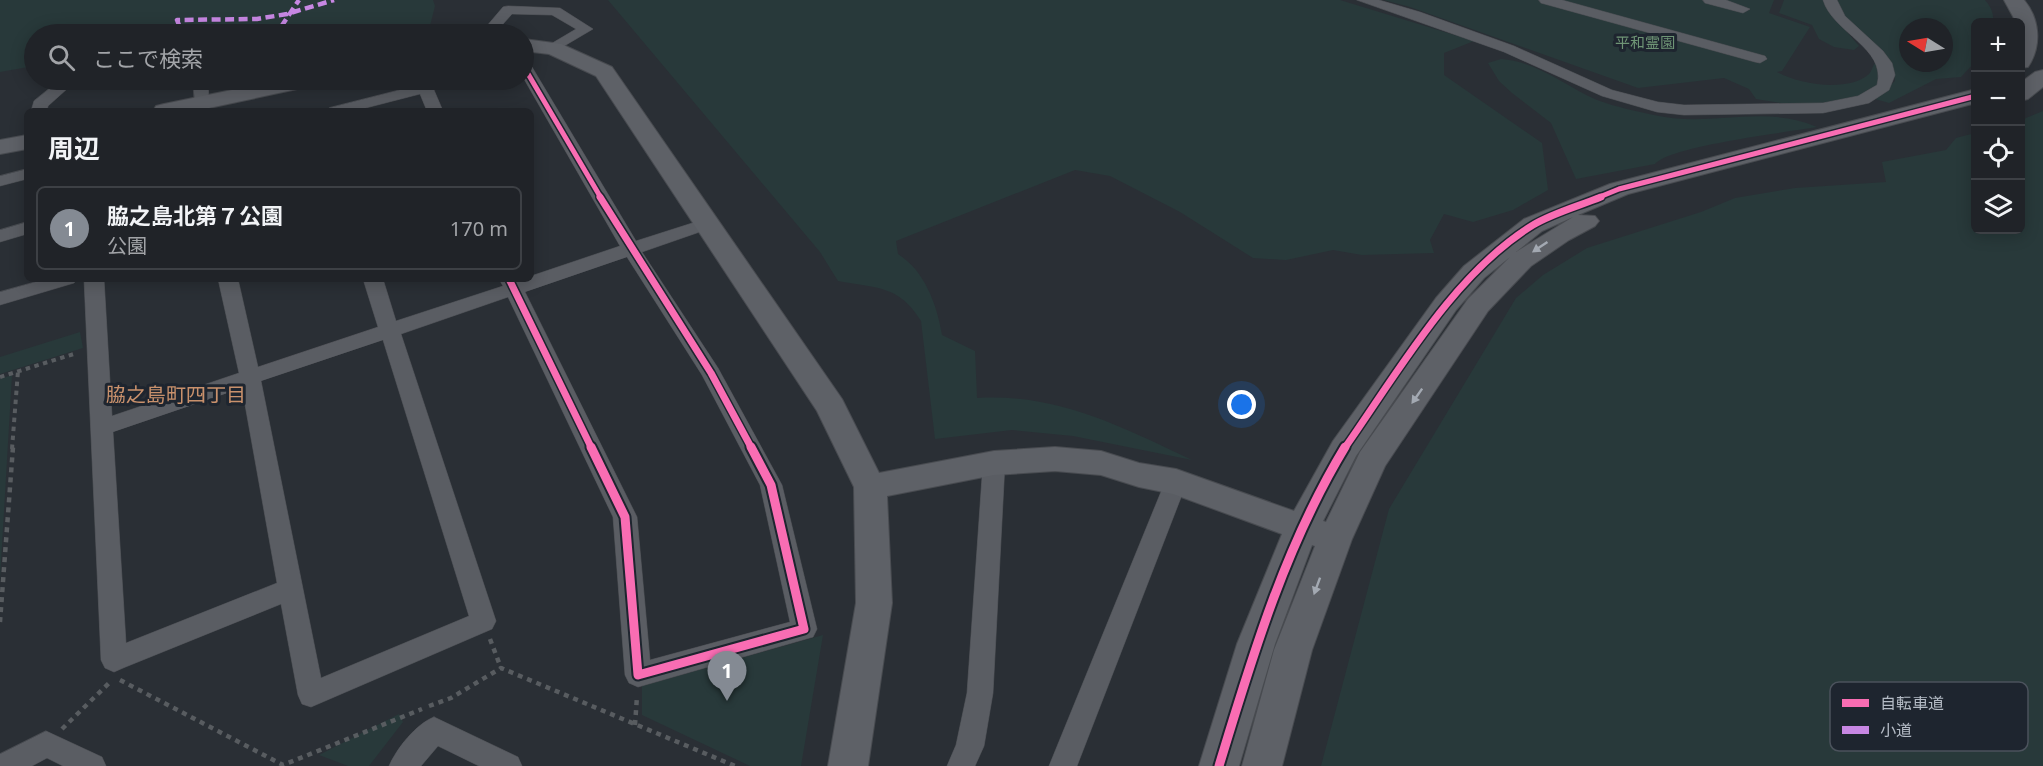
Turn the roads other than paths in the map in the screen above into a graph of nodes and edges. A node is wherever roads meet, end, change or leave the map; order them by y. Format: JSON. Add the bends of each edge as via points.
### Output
{"nodes":[{"id":1,"x":1364,"y":0,"type":"edge"},
{"id":2,"x":1546,"y":0,"type":"edge"},
{"id":3,"x":1710,"y":0,"type":"edge"},
{"id":4,"x":1830,"y":0,"type":"edge"},
{"id":5,"x":2014,"y":0,"type":"edge"},
{"id":6,"x":2037,"y":0,"type":"edge"},
{"id":7,"x":2043,"y":8,"type":"edge"},
{"id":8,"x":1743,"y":9,"type":"dead end"},
{"id":9,"x":496,"y":24,"type":"edge"},
{"id":10,"x":2036,"y":25,"type":"edge"},
{"id":11,"x":534,"y":46,"type":"edge"},
{"id":12,"x":554,"y":48,"type":"junction"},
{"id":13,"x":2025,"y":50,"type":"edge"},
{"id":14,"x":1760,"y":59,"type":"dead end"},
{"id":15,"x":2043,"y":77,"type":"edge"},
{"id":16,"x":534,"y":84,"type":"edge"},
{"id":17,"x":57,"y":90,"type":"edge"},
{"id":18,"x":201,"y":90,"type":"edge"},
{"id":19,"x":261,"y":90,"type":"edge"},
{"id":20,"x":417,"y":90,"type":"edge"},
{"id":21,"x":426,"y":90,"type":"edge"},
{"id":22,"x":2025,"y":90,"type":"edge"},
{"id":23,"x":1971,"y":97,"type":"edge"},
{"id":24,"x":201,"y":103,"type":"junction"},
{"id":25,"x":40,"y":108,"type":"edge"},
{"id":26,"x":178,"y":108,"type":"edge"},
{"id":27,"x":346,"y":108,"type":"edge"},
{"id":28,"x":434,"y":108,"type":"edge"},
{"id":29,"x":1971,"y":113,"type":"edge"},
{"id":30,"x":24,"y":142,"type":"edge"},
{"id":31,"x":0,"y":147,"type":"edge"},
{"id":32,"x":24,"y":175,"type":"edge"},
{"id":33,"x":0,"y":181,"type":"edge"},
{"id":34,"x":708,"y":223,"type":"junction"},
{"id":35,"x":24,"y":229,"type":"edge"},
{"id":36,"x":0,"y":236,"type":"edge"},
{"id":37,"x":631,"y":249,"type":"junction"},
{"id":38,"x":534,"y":276,"type":"edge"},
{"id":39,"x":58,"y":282,"type":"edge"},
{"id":40,"x":94,"y":282,"type":"edge"},
{"id":41,"x":229,"y":282,"type":"edge"},
{"id":42,"x":374,"y":282,"type":"edge"},
{"id":43,"x":511,"y":283,"type":"edge"},
{"id":44,"x":0,"y":299,"type":"edge"},
{"id":45,"x":390,"y":331,"type":"junction"},
{"id":46,"x":250,"y":377,"type":"junction"},
{"id":47,"x":100,"y":428,"type":"junction"},
{"id":48,"x":994,"y":463,"type":"junction"},
{"id":49,"x":1176,"y":482,"type":"junction"},
{"id":50,"x":870,"y":487,"type":"junction"},
{"id":51,"x":1302,"y":528,"type":"junction"},
{"id":52,"x":1335,"y":539,"type":"junction"},
{"id":53,"x":292,"y":588,"type":"junction"},
{"id":54,"x":5,"y":766,"type":"edge"},
{"id":55,"x":92,"y":766,"type":"edge"},
{"id":56,"x":403,"y":766,"type":"edge"},
{"id":57,"x":508,"y":766,"type":"edge"},
{"id":58,"x":848,"y":766,"type":"edge"},
{"id":59,"x":961,"y":766,"type":"edge"},
{"id":60,"x":1063,"y":766,"type":"edge"},
{"id":61,"x":1219,"y":766,"type":"edge"},
{"id":62,"x":1262,"y":766,"type":"edge"}],
"edges":[{"from":1,"to":4,"type":"street","via":[[1509,49],[1632,102],[1684,110],[1823,108],[1863,100],[1884,87],[1887,71],[1880,57],[1835,14]]},
{"from":2,"to":14,"type":"street"},
{"from":3,"to":8,"type":"street"},
{"from":5,"to":10,"type":"street"},
{"from":6,"to":7,"type":"street"},
{"from":9,"to":12,"type":"street","via":[[508,9],[555,11],[586,29]]},
{"from":10,"to":13,"type":"street"},
{"from":11,"to":12,"type":"street"},
{"from":12,"to":34,"type":"street","via":[[604,72]]},
{"from":15,"to":22,"type":"street"},
{"from":16,"to":37,"type":"street"},
{"from":17,"to":25,"type":"street"},
{"from":18,"to":24,"type":"street"},
{"from":19,"to":24,"type":"street"},
{"from":20,"to":27,"type":"street"},
{"from":21,"to":28,"type":"street"},
{"from":23,"to":51,"type":"street","via":[[1619,189],[1533,225],[1474,272],[1446,304],[1344,449]]},
{"from":24,"to":26,"type":"street"},
{"from":29,"to":52,"type":"street","one_way":true,"via":[[1647,198],[1560,234],[1522,260],[1478,305],[1371,461]]},
{"from":30,"to":31,"type":"street"},
{"from":32,"to":33,"type":"street"},
{"from":34,"to":37,"type":"street"},
{"from":34,"to":50,"type":"street","via":[[831,408]]},
{"from":35,"to":36,"type":"street"},
{"from":37,"to":38,"type":"street"},
{"from":37,"to":43,"type":"street","via":[[711,373],[771,485],[804,629],[638,675],[625,517]]},
{"from":39,"to":44,"type":"street"},
{"from":40,"to":47,"type":"street"},
{"from":41,"to":46,"type":"street"},
{"from":42,"to":45,"type":"street"},
{"from":43,"to":45,"type":"street"},
{"from":45,"to":46,"type":"street"},
{"from":45,"to":53,"type":"street","via":[[483,621],[311,695]]},
{"from":46,"to":47,"type":"street"},
{"from":46,"to":53,"type":"street"},
{"from":47,"to":53,"type":"street","via":[[114,660]]},
{"from":48,"to":49,"type":"street","via":[[1055,459],[1101,463]]},
{"from":48,"to":50,"type":"street"},
{"from":48,"to":59,"type":"street","via":[[980,693],[970,746]]},
{"from":49,"to":51,"type":"street"},
{"from":49,"to":60,"type":"street"},
{"from":50,"to":58,"type":"street","via":[[874,603]]},
{"from":51,"to":52,"type":"street"},
{"from":51,"to":61,"type":"street","via":[[1256,644]]},
{"from":52,"to":62,"type":"street","one_way":true,"via":[[1293,650]]},
{"from":54,"to":55,"type":"street","via":[[46,744]]},
{"from":56,"to":57,"type":"street","via":[[434,730]]}]}
